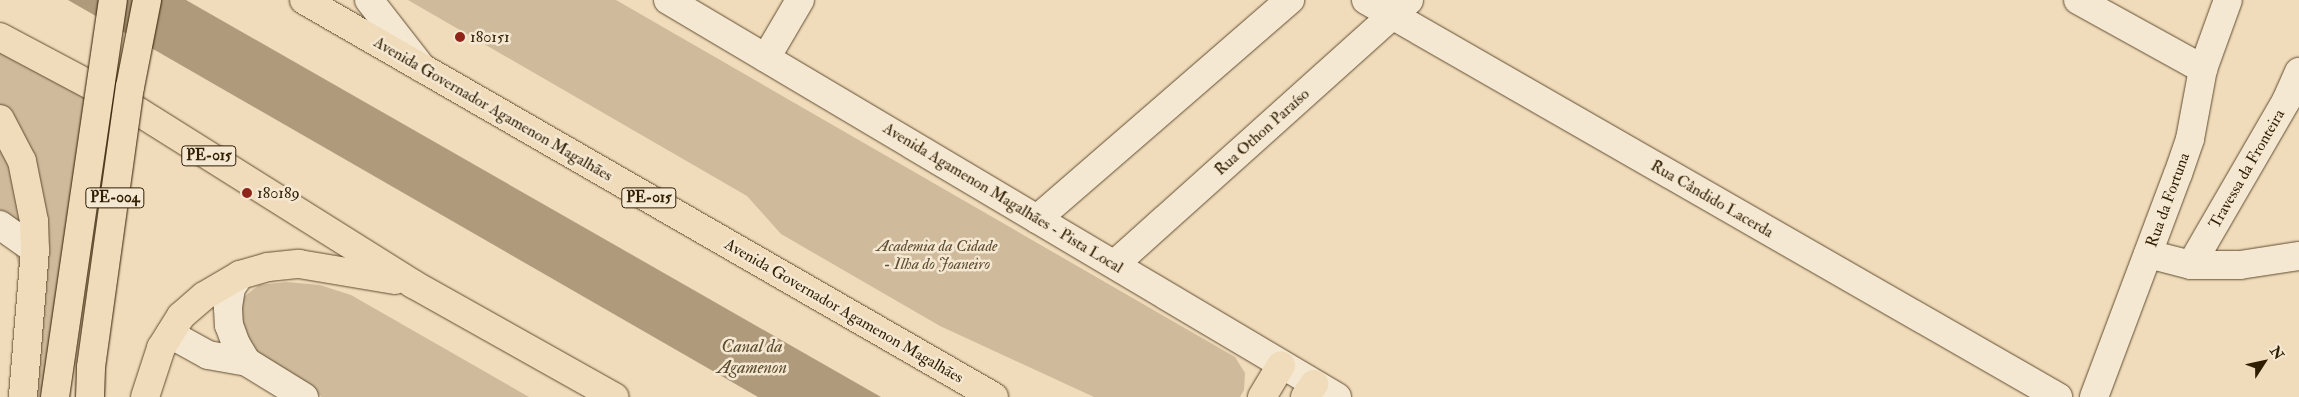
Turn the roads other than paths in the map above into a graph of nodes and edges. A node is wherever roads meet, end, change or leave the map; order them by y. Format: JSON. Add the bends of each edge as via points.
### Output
{"nodes":[{"id":1,"x":113,"y":0,"type":"edge"},
{"id":2,"x":147,"y":0,"type":"edge"},
{"id":3,"x":304,"y":0,"type":"edge"},
{"id":4,"x":369,"y":0,"type":"edge"},
{"id":5,"x":668,"y":0,"type":"edge"},
{"id":6,"x":800,"y":0,"type":"edge"},
{"id":7,"x":1290,"y":0,"type":"edge"},
{"id":8,"x":1366,"y":0,"type":"edge"},
{"id":9,"x":2078,"y":0,"type":"edge"},
{"id":10,"x":2228,"y":0,"type":"edge"},
{"id":11,"x":1401,"y":8,"type":"edge"},
{"id":12,"x":0,"y":38,"type":"edge"},
{"id":13,"x":766,"y":58,"type":"junction"},
{"id":14,"x":422,"y":68,"type":"junction"},
{"id":15,"x":2203,"y":69,"type":"junction"},
{"id":16,"x":2299,"y":72,"type":"edge"},
{"id":17,"x":0,"y":119,"type":"edge"},
{"id":18,"x":1037,"y":219,"type":"junction"},
{"id":19,"x":0,"y":225,"type":"edge"},
{"id":20,"x":35,"y":250,"type":"junction"},
{"id":21,"x":2148,"y":254,"type":"junction"},
{"id":22,"x":2299,"y":256,"type":"edge"},
{"id":23,"x":1115,"y":264,"type":"junction"},
{"id":24,"x":2191,"y":265,"type":"junction"},
{"id":25,"x":240,"y":274,"type":"junction"},
{"id":26,"x":414,"y":284,"type":"junction"},
{"id":27,"x":170,"y":334,"type":"junction"},
{"id":28,"x":247,"y":362,"type":"junction"},
{"id":29,"x":1281,"y":365,"type":"junction"},
{"id":30,"x":1310,"y":390,"type":"edge"},
{"id":31,"x":24,"y":397,"type":"edge"},
{"id":32,"x":55,"y":397,"type":"edge"},
{"id":33,"x":90,"y":397,"type":"edge"},
{"id":34,"x":145,"y":397,"type":"edge"},
{"id":35,"x":304,"y":397,"type":"edge"},
{"id":36,"x":614,"y":397,"type":"edge"},
{"id":37,"x":994,"y":397,"type":"edge"},
{"id":38,"x":1262,"y":397,"type":"edge"},
{"id":39,"x":1337,"y":397,"type":"edge"},
{"id":40,"x":2058,"y":397,"type":"edge"},
{"id":41,"x":2094,"y":397,"type":"edge"}],
"edges":[{"from":1,"to":32,"type":"main road","number":"PE-004","bridge":true},
{"from":2,"to":33,"type":"main road","number":"PE-004","bridge":true,"via":[[130,87],[90,367]]},
{"from":3,"to":14,"type":"main road","name":"Avenida Governador Agamenon Magalhães","number":"PE-015"},
{"from":4,"to":14,"type":"street"},
{"from":5,"to":13,"type":"street","name":"Avenida Agamenon Magalhães - Pista Local"},
{"from":6,"to":13,"type":"street"},
{"from":7,"to":18,"type":"street"},
{"from":8,"to":11,"type":"street","name":"Rua Cândido Lacerda"},
{"from":9,"to":15,"type":"street"},
{"from":10,"to":15,"type":"street","name":"Rua da Fortuna"},
{"from":11,"to":23,"type":"street","name":"Rua Othon Paraíso"},
{"from":11,"to":40,"type":"street","name":"Rua Cândido Lacerda"},
{"from":12,"to":26,"type":"main road","number":"PE-015","via":[[128,105]]},
{"from":13,"to":18,"type":"street","name":"Avenida Agamenon Magalhães - Pista Local"},
{"from":14,"to":37,"type":"main road","name":"Avenida Governador Agamenon Magalhães","number":"PE-015"},
{"from":15,"to":21,"type":"street","name":"Rua da Fortuna","via":[[2190,139]]},
{"from":16,"to":24,"type":"street","name":"Travessa da Fronteira","via":[[2286,101]]},
{"from":17,"to":20,"type":"main road","via":[[22,161],[31,198]]},
{"from":18,"to":23,"type":"street","name":"Avenida Agamenon Magalhães - Pista Local"},
{"from":19,"to":20,"type":"street"},
{"from":20,"to":31,"type":"main road"},
{"from":21,"to":24,"type":"street"},
{"from":21,"to":41,"type":"street","name":"Rua da Fortuna"},
{"from":22,"to":24,"type":"street","via":[[2240,265]]},
{"from":23,"to":29,"type":"street","name":"Avenida Agamenon Magalhães - Pista Local"},
{"from":25,"to":26,"type":"main road","via":[[299,264],[349,270]]},
{"from":25,"to":27,"type":"main road","via":[[204,296],[181,316]]},
{"from":25,"to":28,"type":"street","via":[[232,288],[229,325]]},
{"from":26,"to":36,"type":"main road","number":"PE-015"},
{"from":27,"to":28,"type":"street","via":[[208,355]]},
{"from":27,"to":34,"type":"main road","via":[[161,348]]},
{"from":28,"to":35,"type":"street"},
{"from":29,"to":30,"type":"street","name":"Avenida Agamenon Magalhães - Pista Local"},
{"from":29,"to":38,"type":"main road"},
{"from":30,"to":39,"type":"street","name":"Avenida Agamenon Magalhães - Pista Local"}]}
